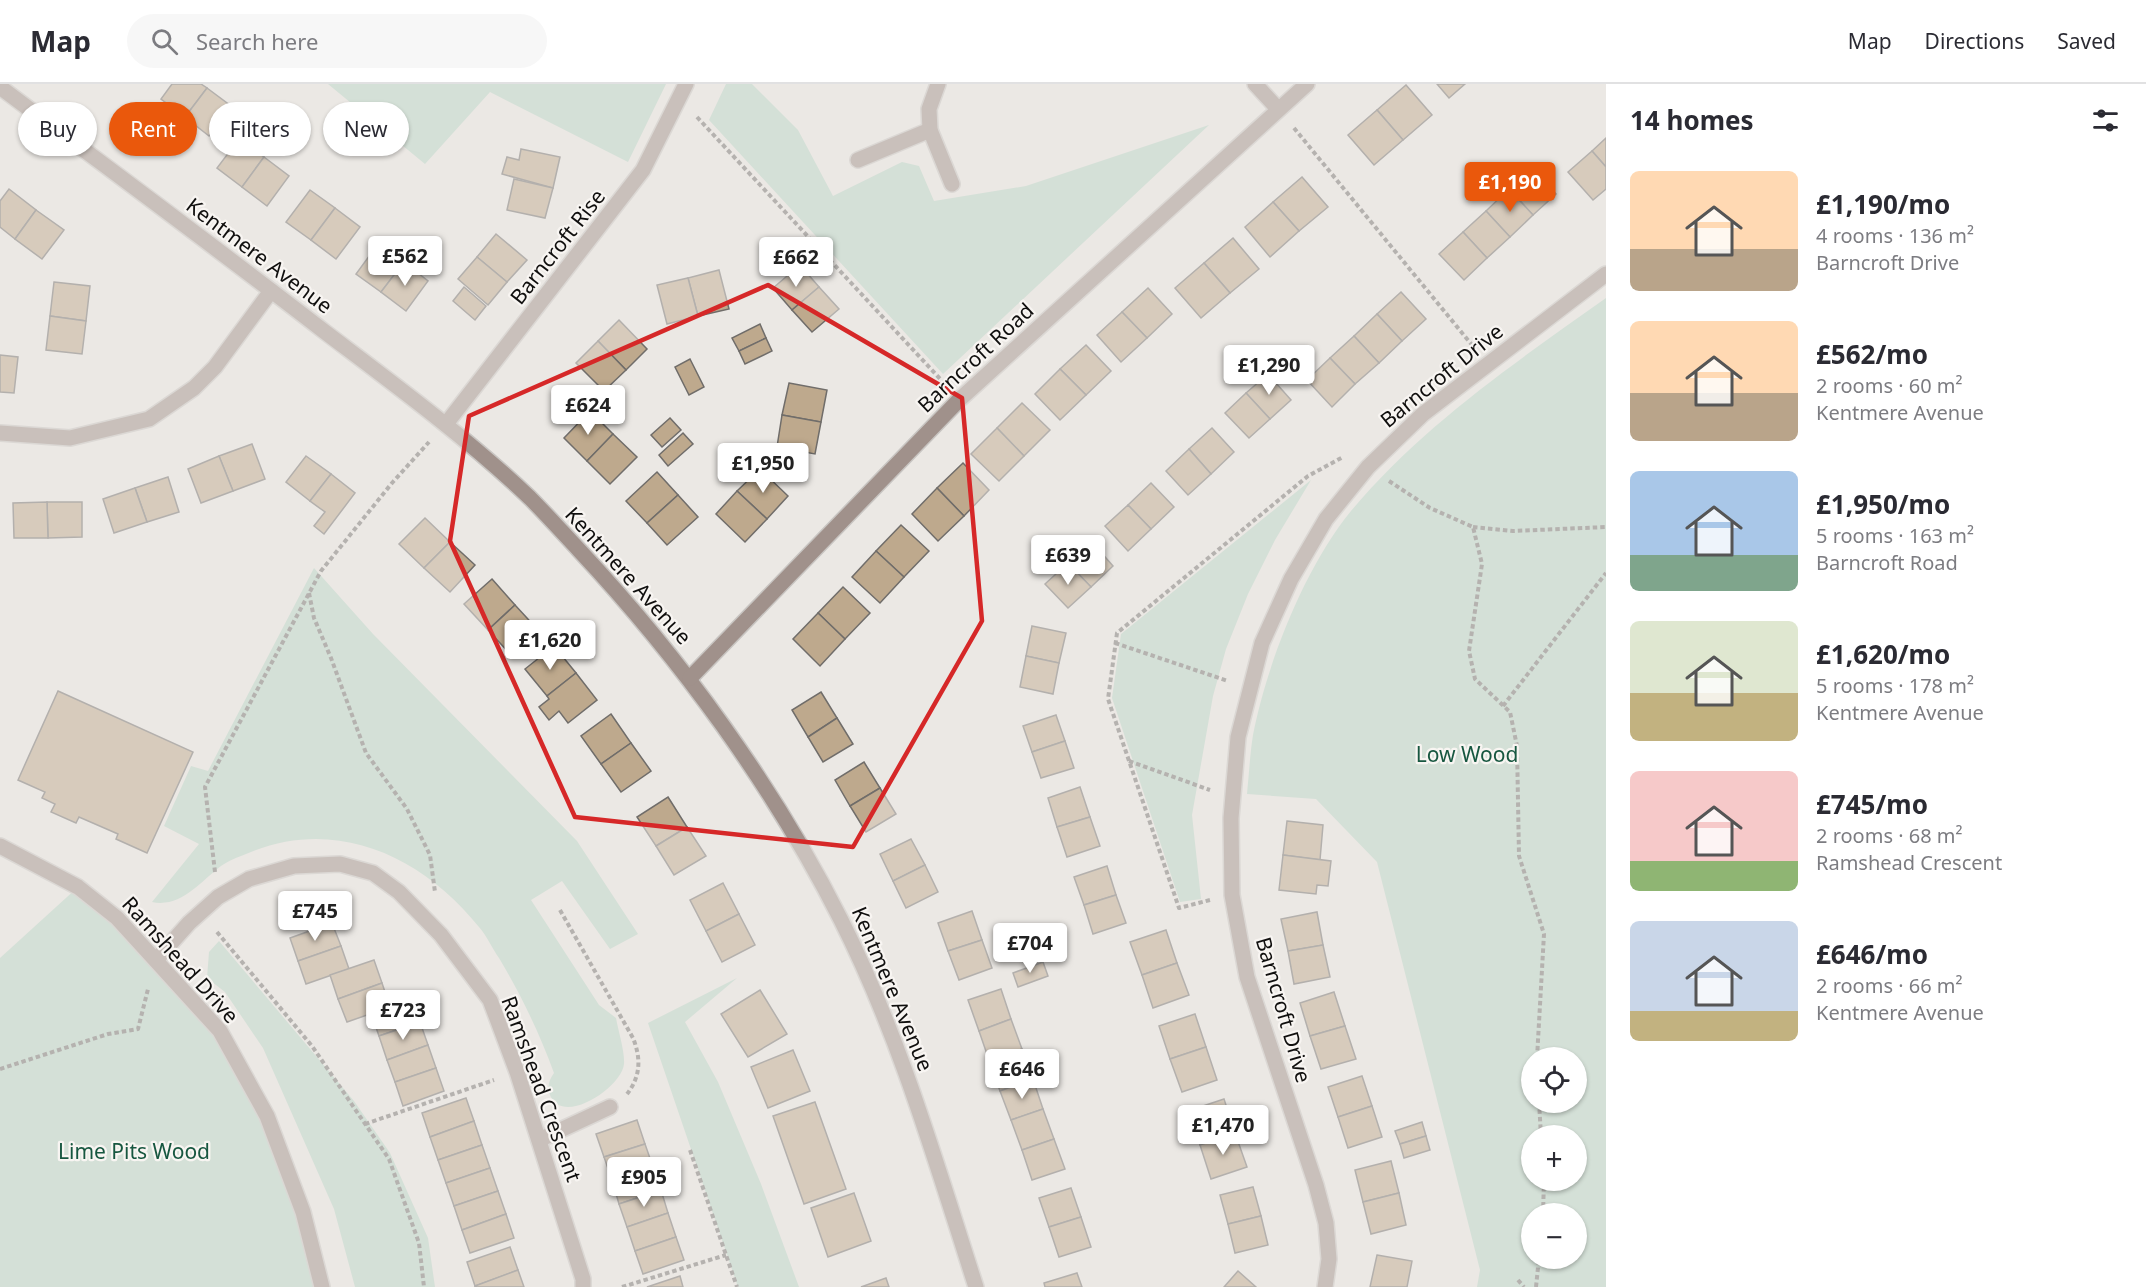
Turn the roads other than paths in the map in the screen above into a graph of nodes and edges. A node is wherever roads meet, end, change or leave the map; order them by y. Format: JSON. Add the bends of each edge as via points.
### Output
{"nodes":[{"id":1,"x":686,"y":84,"type":"edge"},
{"id":2,"x":938,"y":84,"type":"edge"},
{"id":3,"x":1255,"y":84,"type":"edge"},
{"id":4,"x":1307,"y":84,"type":"edge"},
{"id":5,"x":0,"y":87,"type":"edge"},
{"id":6,"x":1278,"y":109,"type":"junction"},
{"id":7,"x":930,"y":130,"type":"junction"},
{"id":8,"x":858,"y":160,"type":"dead end"},
{"id":9,"x":952,"y":184,"type":"dead end"},
{"id":10,"x":1606,"y":274,"type":"edge"},
{"id":11,"x":272,"y":291,"type":"junction"},
{"id":12,"x":446,"y":424,"type":"junction"},
{"id":13,"x":0,"y":433,"type":"edge"},
{"id":14,"x":690,"y":678,"type":"junction"},
{"id":15,"x":0,"y":846,"type":"edge"},
{"id":16,"x":156,"y":960,"type":"junction"},
{"id":17,"x":610,"y":1107,"type":"road end"},
{"id":18,"x":539,"y":1140,"type":"junction"},
{"id":19,"x":322,"y":1287,"type":"edge"},
{"id":20,"x":583,"y":1287,"type":"edge"},
{"id":21,"x":976,"y":1287,"type":"edge"},
{"id":22,"x":1325,"y":1287,"type":"edge"}],
"edges":[{"from":1,"to":12,"type":"street","name":"Barncroft Rise","via":[[643,170]]},
{"from":2,"to":7,"type":"street","via":[[929,109]]},
{"from":3,"to":6,"type":"street"},
{"from":4,"to":6,"type":"street","name":"Barncroft Road"},
{"from":5,"to":11,"type":"street","name":"Kentmere Avenue"},
{"from":6,"to":14,"type":"street","name":"Barncroft Road","via":[[959,400]]},
{"from":7,"to":8,"type":"street"},
{"from":7,"to":9,"type":"street"},
{"from":10,"to":22,"type":"street","name":"Barncroft Drive","via":[[1423,414],[1368,467],[1326,519],[1291,579],[1262,643],[1238,737],[1232,798],[1232,896],[1247,977],[1326,1223],[1329,1259]]},
{"from":11,"to":12,"type":"street","name":"Kentmere Avenue"},
{"from":11,"to":13,"type":"street","via":[[215,367],[194,388],[149,419],[70,438]]},
{"from":12,"to":14,"type":"street","name":"Kentmere Avenue","via":[[530,498],[613,586]]},
{"from":14,"to":21,"type":"street","name":"Kentmere Avenue","via":[[756,775],[841,920],[904,1066]]},
{"from":15,"to":16,"type":"street","name":"Ramshead Drive","via":[[78,887],[117,918]]},
{"from":16,"to":18,"type":"street","name":"Ramshead Crescent","via":[[218,897],[249,879],[294,866],[340,864],[373,873],[399,892],[441,934],[490,1000]]},
{"from":16,"to":19,"type":"street","name":"Ramshead Drive","via":[[220,1031],[267,1116],[303,1212]]},
{"from":17,"to":18,"type":"street"},
{"from":18,"to":20,"type":"street","name":"Ramshead Crescent"}]}
